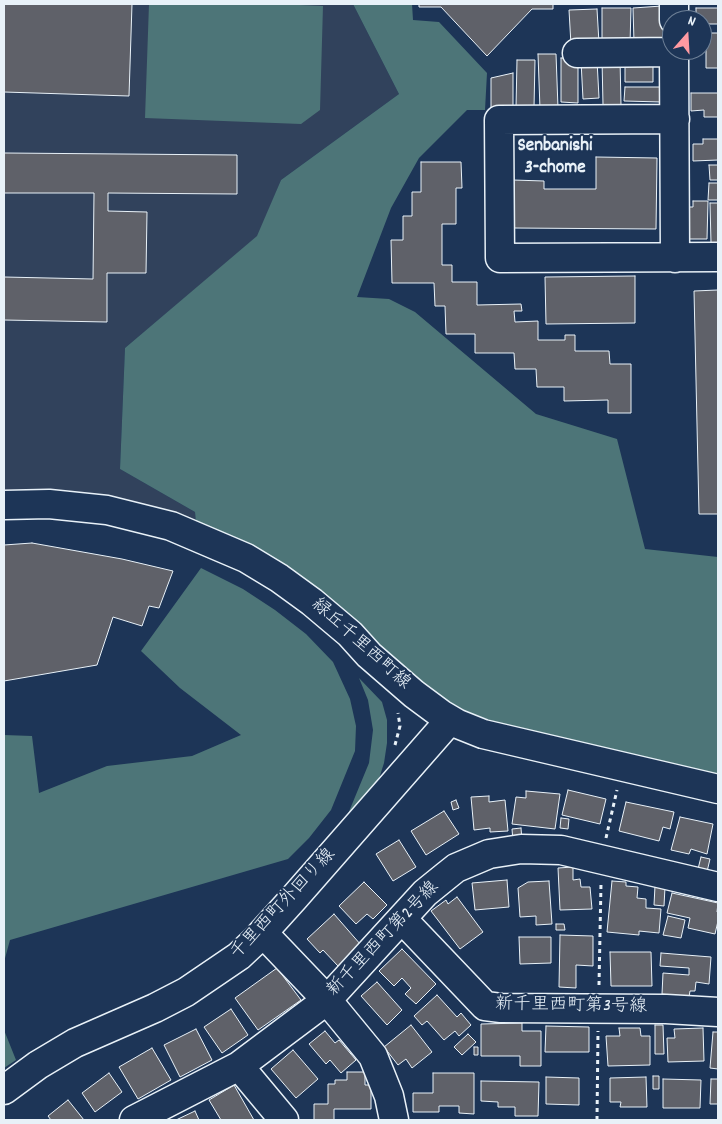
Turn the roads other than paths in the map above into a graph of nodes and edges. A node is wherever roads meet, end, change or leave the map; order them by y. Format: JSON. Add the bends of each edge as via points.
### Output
{"nodes":[{"id":1,"x":662,"y":51,"type":"edge"},
{"id":2,"x":578,"y":53,"type":"dead end"},
{"id":3,"x":674,"y":60,"type":"edge"},
{"id":4,"x":675,"y":119,"type":"junction"},
{"id":5,"x":718,"y":257,"type":"edge"},
{"id":6,"x":675,"y":258,"type":"junction"},
{"id":7,"x":4,"y":505,"type":"edge"},
{"id":8,"x":450,"y":720,"type":"junction"},
{"id":9,"x":718,"y":789,"type":"edge"},
{"id":10,"x":718,"y":887,"type":"edge"},
{"id":11,"x":402,"y":919,"type":"junction"},
{"id":12,"x":263,"y":933,"type":"junction"},
{"id":13,"x":327,"y":1000,"type":"junction"},
{"id":14,"x":718,"y":1012,"type":"edge"},
{"id":15,"x":239,"y":1066,"type":"junction"},
{"id":16,"x":4,"y":1090,"type":"edge"},
{"id":17,"x":134,"y":1120,"type":"edge"},
{"id":18,"x":284,"y":1120,"type":"edge"},
{"id":19,"x":394,"y":1120,"type":"edge"}],
"edges":[{"from":1,"to":2,"type":"street"},
{"from":3,"to":4,"type":"street"},
{"from":4,"to":6,"type":"street"},
{"from":4,"to":6,"type":"street","via":[[499,120],[500,258]]},
{"from":5,"to":6,"type":"street"},
{"from":7,"to":8,"type":"street","name":"緑丘千里西町線","via":[[49,504],[107,510],[172,526],[246,558],[312,602],[414,694]]},
{"from":8,"to":9,"type":"street","name":"緑丘千里西町線","via":[[483,734]]},
{"from":8,"to":12,"type":"street","name":"千里西町外回り線"},
{"from":10,"to":11,"type":"street","name":"新千里西町第2号線","via":[[561,850],[522,849],[489,854],[456,868]]},
{"from":11,"to":13,"type":"street","name":"新千里西町第2号線"},
{"from":11,"to":14,"type":"street","name":"新千里西町第3号線","via":[[485,1006]]},
{"from":12,"to":13,"type":"street"},
{"from":12,"to":16,"type":"street","name":"千里西町外回り線","via":[[224,967],[186,992],[67,1048]]},
{"from":13,"to":15,"type":"street","name":"新千里西町第2号線"},
{"from":13,"to":19,"type":"street","via":[[373,1056],[389,1096]]},
{"from":15,"to":17,"type":"street","name":"新千里西町第2号線"},
{"from":15,"to":18,"type":"street"}]}
